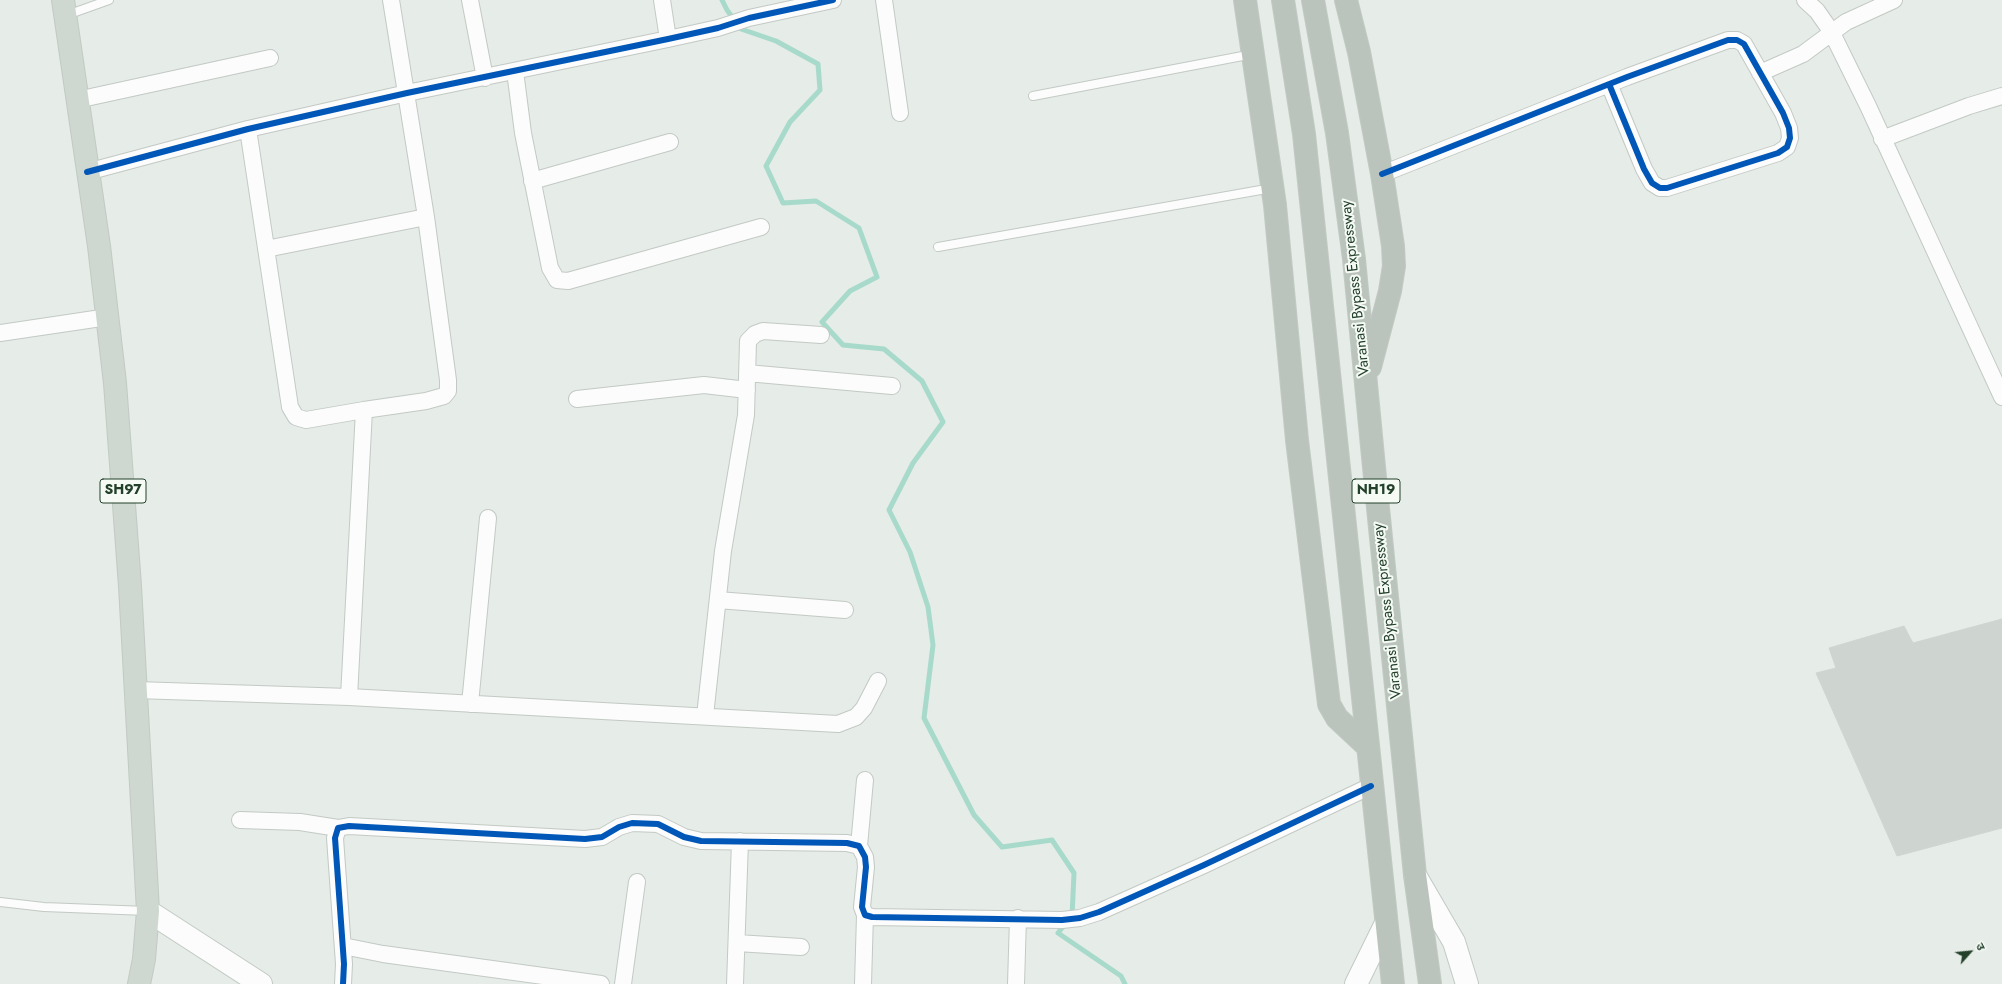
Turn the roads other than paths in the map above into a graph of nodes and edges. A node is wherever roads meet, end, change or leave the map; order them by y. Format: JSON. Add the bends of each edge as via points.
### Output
{"nodes":[{"id":1,"x":109,"y":0,"type":"edge"},
{"id":2,"x":391,"y":0,"type":"edge"},
{"id":3,"x":470,"y":0,"type":"edge"},
{"id":4,"x":662,"y":0,"type":"edge"},
{"id":5,"x":831,"y":0,"type":"edge"},
{"id":6,"x":884,"y":0,"type":"edge"},
{"id":7,"x":1245,"y":0,"type":"edge"},
{"id":8,"x":1283,"y":0,"type":"edge"},
{"id":9,"x":1313,"y":0,"type":"edge"},
{"id":10,"x":1346,"y":0,"type":"edge"},
{"id":11,"x":1805,"y":0,"type":"edge"},
{"id":12,"x":1894,"y":0,"type":"edge"},
{"id":13,"x":64,"y":8,"type":"edge"},
{"id":14,"x":1831,"y":32,"type":"junction"},
{"id":15,"x":668,"y":39,"type":"junction"},
{"id":16,"x":1253,"y":54,"type":"junction"},
{"id":17,"x":270,"y":58,"type":"dead end"},
{"id":18,"x":516,"y":71,"type":"junction"},
{"id":19,"x":1760,"y":73,"type":"junction"},
{"id":20,"x":484,"y":78,"type":"junction"},
{"id":21,"x":1609,"y":84,"type":"junction"},
{"id":22,"x":407,"y":93,"type":"junction"},
{"id":23,"x":1033,"y":96,"type":"dead end"},
{"id":24,"x":2002,"y":96,"type":"edge"},
{"id":25,"x":77,"y":100,"type":"junction"},
{"id":26,"x":900,"y":113,"type":"dead end"},
{"id":27,"x":248,"y":130,"type":"junction"},
{"id":28,"x":1882,"y":139,"type":"junction"},
{"id":29,"x":670,"y":142,"type":"dead end"},
{"id":30,"x":87,"y":172,"type":"junction"},
{"id":31,"x":1382,"y":174,"type":"junction"},
{"id":32,"x":532,"y":181,"type":"junction"},
{"id":33,"x":1273,"y":188,"type":"junction"},
{"id":34,"x":426,"y":217,"type":"junction"},
{"id":35,"x":761,"y":227,"type":"dead end"},
{"id":36,"x":938,"y":247,"type":"dead end"},
{"id":37,"x":266,"y":249,"type":"junction"},
{"id":38,"x":108,"y":317,"type":"junction"},
{"id":39,"x":0,"y":333,"type":"edge"},
{"id":40,"x":821,"y":334,"type":"dead end"},
{"id":41,"x":747,"y":373,"type":"junction"},
{"id":42,"x":1366,"y":383,"type":"junction"},
{"id":43,"x":892,"y":386,"type":"dead end"},
{"id":44,"x":747,"y":390,"type":"junction"},
{"id":45,"x":2002,"y":397,"type":"edge"},
{"id":46,"x":578,"y":399,"type":"dead end"},
{"id":47,"x":364,"y":410,"type":"junction"},
{"id":48,"x":488,"y":518,"type":"dead end"},
{"id":49,"x":718,"y":600,"type":"junction"},
{"id":50,"x":845,"y":610,"type":"dead end"},
{"id":51,"x":878,"y":681,"type":"dead end"},
{"id":52,"x":136,"y":690,"type":"junction"},
{"id":53,"x":349,"y":697,"type":"junction"},
{"id":54,"x":470,"y":704,"type":"junction"},
{"id":55,"x":705,"y":716,"type":"junction"},
{"id":56,"x":1367,"y":746,"type":"junction"},
{"id":57,"x":865,"y":780,"type":"dead end"},
{"id":58,"x":1371,"y":786,"type":"junction"},
{"id":59,"x":240,"y":820,"type":"dead end"},
{"id":60,"x":338,"y":828,"type":"junction"},
{"id":61,"x":740,"y":841,"type":"junction"},
{"id":62,"x":859,"y":846,"type":"junction"},
{"id":63,"x":1415,"y":875,"type":"junction"},
{"id":64,"x":637,"y":882,"type":"dead end"},
{"id":65,"x":0,"y":902,"type":"edge"},
{"id":66,"x":148,"y":911,"type":"junction"},
{"id":67,"x":865,"y":915,"type":"junction"},
{"id":68,"x":1018,"y":918,"type":"junction"},
{"id":69,"x":1386,"y":923,"type":"junction"},
{"id":70,"x":736,"y":943,"type":"junction"},
{"id":71,"x":343,"y":946,"type":"junction"},
{"id":72,"x":801,"y":946,"type":"dead end"},
{"id":73,"x":534,"y":979,"type":"edge"},
{"id":74,"x":140,"y":984,"type":"edge"},
{"id":75,"x":261,"y":984,"type":"edge"},
{"id":76,"x":343,"y":984,"type":"edge"},
{"id":77,"x":601,"y":984,"type":"edge"},
{"id":78,"x":623,"y":984,"type":"edge"},
{"id":79,"x":735,"y":984,"type":"edge"},
{"id":80,"x":863,"y":984,"type":"edge"},
{"id":81,"x":1016,"y":984,"type":"edge"},
{"id":82,"x":1356,"y":984,"type":"edge"},
{"id":83,"x":1393,"y":984,"type":"edge"},
{"id":84,"x":1430,"y":984,"type":"edge"},
{"id":85,"x":1467,"y":984,"type":"edge"}],
"edges":[{"from":1,"to":13,"type":"lane"},
{"from":2,"to":22,"type":"street"},
{"from":3,"to":20,"type":"street"},
{"from":4,"to":15,"type":"street"},
{"from":5,"to":15,"type":"street"},
{"from":6,"to":26,"type":"street"},
{"from":7,"to":16,"type":"highway"},
{"from":8,"to":56,"type":"highway","number":"NH19","via":[[1304,134]]},
{"from":9,"to":42,"type":"highway","name":"Varanasi Bypass Expressway","number":"NH19","via":[[1337,133],[1354,259]]},
{"from":10,"to":31,"type":"highway","via":[[1359,52]]},
{"from":11,"to":14,"type":"street"},
{"from":12,"to":14,"type":"street","via":[[1846,22]]},
{"from":13,"to":25,"type":"main road","number":"SH97"},
{"from":14,"to":19,"type":"street","via":[[1803,54]]},
{"from":14,"to":28,"type":"street"},
{"from":15,"to":18,"type":"street"},
{"from":16,"to":23,"type":"lane"},
{"from":16,"to":33,"type":"highway"},
{"from":17,"to":25,"type":"street"},
{"from":18,"to":20,"type":"street"},
{"from":18,"to":32,"type":"street","via":[[522,133]]},
{"from":19,"to":21,"type":"street","via":[[1744,44],[1737,40],[1728,40]]},
{"from":19,"to":21,"type":"street","via":[[1789,128],[1790,138],[1787,147],[1778,153],[1667,188],[1660,188],[1652,183]]},
{"from":20,"to":22,"type":"street"},
{"from":21,"to":31,"type":"street"},
{"from":22,"to":27,"type":"street"},
{"from":22,"to":34,"type":"street"},
{"from":24,"to":28,"type":"street"},
{"from":25,"to":30,"type":"main road","number":"SH97"},
{"from":27,"to":30,"type":"street"},
{"from":27,"to":37,"type":"street"},
{"from":28,"to":45,"type":"street"},
{"from":29,"to":32,"type":"street"},
{"from":30,"to":38,"type":"main road","number":"SH97"},
{"from":31,"to":42,"type":"highway","via":[[1394,266]]},
{"from":32,"to":35,"type":"street","via":[[550,268],[557,280],[568,281]]},
{"from":33,"to":36,"type":"lane"},
{"from":33,"to":56,"type":"highway","via":[[1297,440],[1329,704],[1337,718]]},
{"from":34,"to":37,"type":"street"},
{"from":34,"to":47,"type":"street","via":[[448,391],[444,396],[426,401]]},
{"from":37,"to":47,"type":"street","via":[[290,407],[296,417],[306,420]]},
{"from":38,"to":39,"type":"street"},
{"from":38,"to":52,"type":"main road","number":"SH97","via":[[115,382]]},
{"from":40,"to":41,"type":"street","via":[[763,331],[754,334],[748,340]]},
{"from":41,"to":43,"type":"street"},
{"from":41,"to":44,"type":"street"},
{"from":42,"to":63,"type":"highway","name":"Varanasi Bypass Expressway","number":"NH19"},
{"from":44,"to":46,"type":"street","via":[[704,386]]},
{"from":44,"to":49,"type":"street","via":[[746,415],[723,551]]},
{"from":47,"to":53,"type":"street"},
{"from":48,"to":54,"type":"street"},
{"from":49,"to":50,"type":"street"},
{"from":49,"to":55,"type":"street"},
{"from":51,"to":55,"type":"street","via":[[864,708],[856,717],[838,724]]},
{"from":52,"to":53,"type":"street"},
{"from":52,"to":66,"type":"main road","number":"SH97"},
{"from":53,"to":54,"type":"street"},
{"from":54,"to":55,"type":"street"},
{"from":56,"to":58,"type":"highway","number":"NH19"},
{"from":57,"to":62,"type":"street"},
{"from":58,"to":68,"type":"street","via":[[1099,912],[1062,920]]},
{"from":58,"to":69,"type":"highway","number":"NH19"},
{"from":59,"to":60,"type":"street","via":[[300,822]]},
{"from":60,"to":61,"type":"street","via":[[349,826],[585,840],[602,837],[632,823],[658,824],[684,837],[702,841]]},
{"from":60,"to":71,"type":"street","via":[[335,838]]},
{"from":61,"to":62,"type":"street","via":[[847,843]]},
{"from":61,"to":70,"type":"street"},
{"from":62,"to":67,"type":"street","via":[[865,857],[866,867],[862,898]]},
{"from":63,"to":84,"type":"highway","name":"Varanasi Bypass Expressway","number":"NH19"},
{"from":63,"to":85,"type":"street","via":[[1454,942]]},
{"from":64,"to":78,"type":"street"},
{"from":65,"to":66,"type":"lane","via":[[44,907]]},
{"from":66,"to":74,"type":"main road","number":"SH97"},
{"from":66,"to":75,"type":"street"},
{"from":67,"to":68,"type":"street","via":[[872,918]]},
{"from":67,"to":80,"type":"street"},
{"from":68,"to":81,"type":"street"},
{"from":69,"to":82,"type":"street"},
{"from":69,"to":83,"type":"highway","number":"NH19"},
{"from":70,"to":72,"type":"street"},
{"from":70,"to":79,"type":"street"},
{"from":71,"to":73,"type":"street"},
{"from":71,"to":76,"type":"street"},
{"from":73,"to":77,"type":"street"}]}
